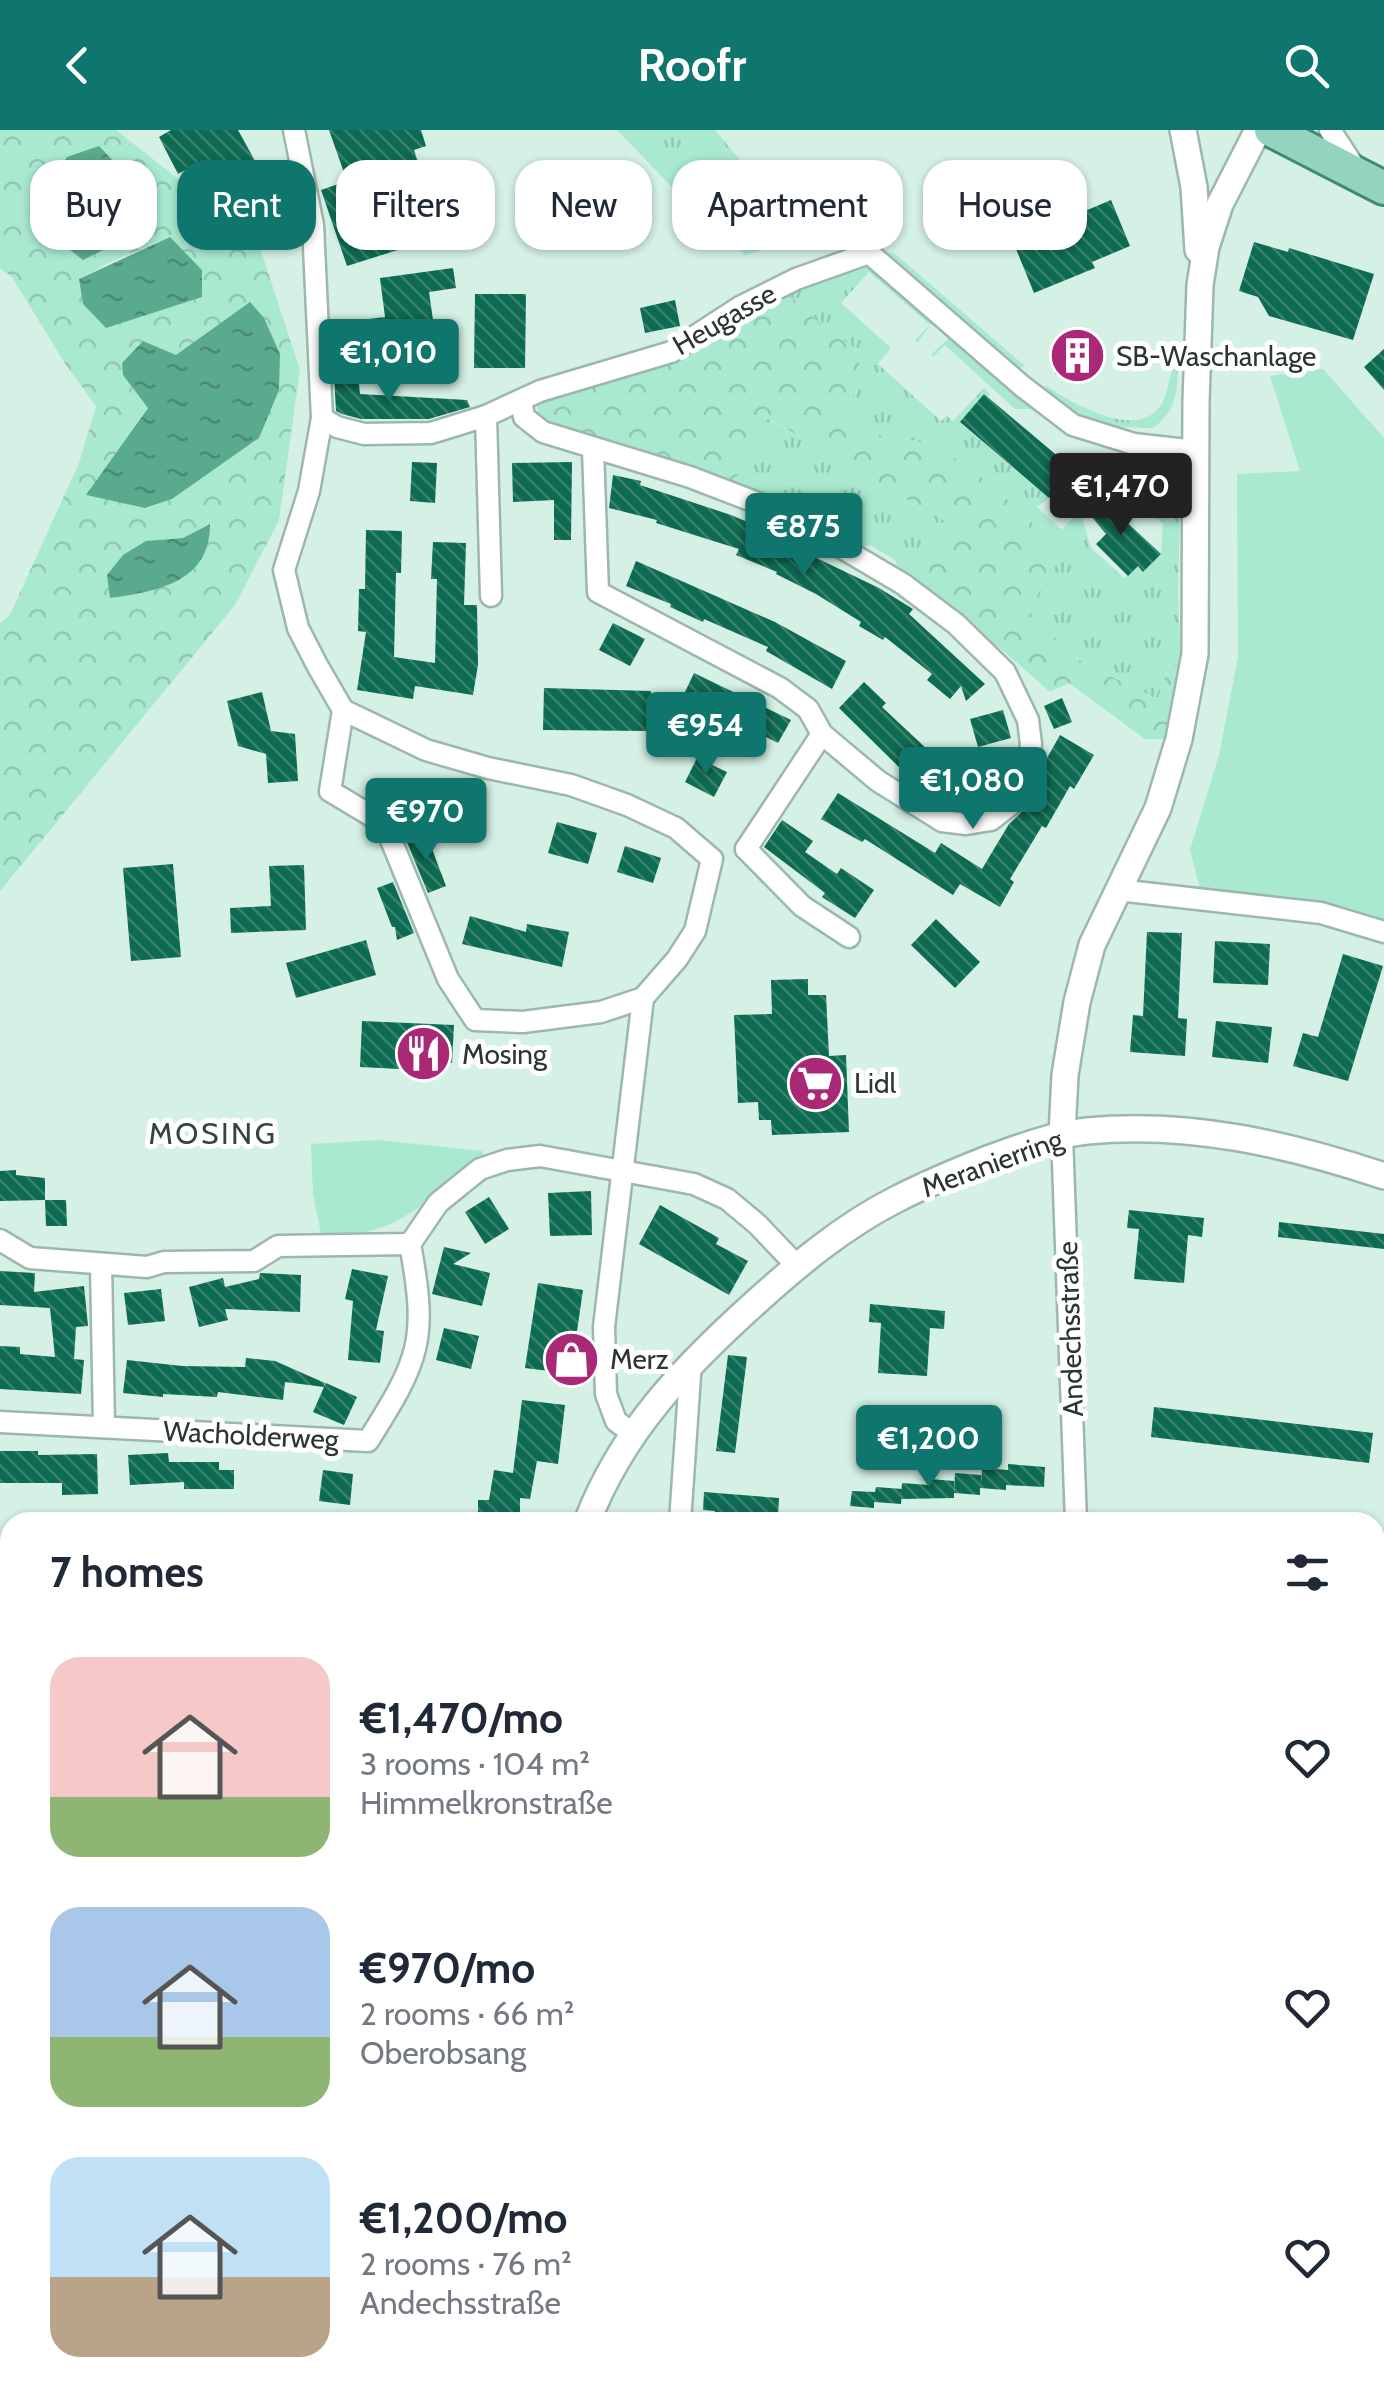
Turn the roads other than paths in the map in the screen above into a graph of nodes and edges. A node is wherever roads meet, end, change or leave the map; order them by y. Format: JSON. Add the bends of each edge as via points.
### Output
{"nodes":[{"id":1,"x":294,"y":130,"type":"edge"},
{"id":2,"x":1183,"y":130,"type":"edge"},
{"id":3,"x":1258,"y":130,"type":"edge"},
{"id":4,"x":1270,"y":130,"type":"edge"},
{"id":5,"x":1330,"y":130,"type":"edge"},
{"id":6,"x":1373,"y":183,"type":"edge"},
{"id":7,"x":1200,"y":285,"type":"junction"},
{"id":8,"x":521,"y":400,"type":"junction"},
{"id":9,"x":486,"y":416,"type":"junction"},
{"id":10,"x":322,"y":418,"type":"junction"},
{"id":11,"x":593,"y":449,"type":"junction"},
{"id":12,"x":1195,"y":451,"type":"junction"},
{"id":13,"x":491,"y":596,"type":"dead end"},
{"id":14,"x":343,"y":710,"type":"junction"},
{"id":15,"x":822,"y":734,"type":"junction"},
{"id":16,"x":746,"y":849,"type":"junction"},
{"id":17,"x":712,"y":859,"type":"junction"},
{"id":18,"x":1118,"y":890,"type":"junction"},
{"id":19,"x":1384,"y":932,"type":"edge"},
{"id":20,"x":850,"y":937,"type":"dead end"},
{"id":21,"x":643,"y":998,"type":"junction"},
{"id":22,"x":1062,"y":1134,"type":"junction"},
{"id":23,"x":624,"y":1169,"type":"junction"},
{"id":24,"x":1384,"y":1176,"type":"edge"},
{"id":25,"x":0,"y":1240,"type":"edge"},
{"id":26,"x":410,"y":1244,"type":"junction"},
{"id":27,"x":101,"y":1264,"type":"junction"},
{"id":28,"x":796,"y":1266,"type":"junction"},
{"id":29,"x":691,"y":1360,"type":"junction"},
{"id":30,"x":0,"y":1422,"type":"edge"},
{"id":31,"x":104,"y":1427,"type":"junction"},
{"id":32,"x":632,"y":1433,"type":"junction"},
{"id":33,"x":591,"y":1512,"type":"edge"},
{"id":34,"x":681,"y":1512,"type":"edge"},
{"id":35,"x":1076,"y":1512,"type":"edge"}],
"edges":[{"from":1,"to":10,"type":"street","via":[[312,224]]},
{"from":2,"to":7,"type":"street"},
{"from":3,"to":7,"type":"street","via":[[1220,204]]},
{"from":4,"to":6,"type":"main road"},
{"from":5,"to":6,"type":"street"},
{"from":7,"to":12,"type":"street"},
{"from":8,"to":9,"type":"street","name":"Heugasse"},
{"from":8,"to":11,"type":"street","via":[[524,417],[543,432]]},
{"from":8,"to":12,"type":"street","name":"Heugasse","via":[[671,352],[740,307],[869,253],[1073,425],[1134,444]]},
{"from":9,"to":10,"type":"street","name":"Heugasse","via":[[432,434],[364,434]]},
{"from":9,"to":13,"type":"street"},
{"from":10,"to":14,"type":"street","via":[[284,570],[298,628]]},
{"from":11,"to":15,"type":"street","via":[[598,592],[780,688],[808,709]]},
{"from":11,"to":15,"type":"street","via":[[781,512],[903,584],[1005,672],[1028,720],[1031,744],[1015,801],[991,820],[966,824],[942,821],[910,804]]},
{"from":12,"to":18,"type":"street","via":[[1195,654],[1158,808]]},
{"from":14,"to":17,"type":"street","via":[[426,750],[627,805],[676,828]]},
{"from":14,"to":21,"type":"street","via":[[330,791],[374,818],[388,835],[448,979],[474,1020],[523,1022],[601,1012]]},
{"from":15,"to":16,"type":"street"},
{"from":16,"to":17,"type":"street"},
{"from":16,"to":20,"type":"street","via":[[802,906]]},
{"from":17,"to":21,"type":"street","via":[[695,931]]},
{"from":18,"to":19,"type":"street","via":[[1321,913]]},
{"from":18,"to":22,"type":"street","via":[[1092,946],[1077,1002]]},
{"from":21,"to":23,"type":"street"},
{"from":22,"to":24,"type":"street","name":"Meranierring","via":[[1193,1132],[1256,1140]]},
{"from":22,"to":28,"type":"street","name":"Meranierring","via":[[892,1201]]},
{"from":22,"to":35,"type":"street","name":"Andechsstraße"},
{"from":23,"to":26,"type":"street","via":[[540,1156],[480,1169],[438,1203]]},
{"from":23,"to":28,"type":"street","via":[[727,1198]]},
{"from":23,"to":32,"type":"street","via":[[604,1344],[606,1394],[616,1420]]},
{"from":25,"to":27,"type":"street","via":[[30,1258]]},
{"from":26,"to":27,"type":"street","via":[[278,1246],[254,1262]]},
{"from":26,"to":31,"type":"street","name":"Wacholderweg","via":[[421,1320],[416,1358],[368,1440]]},
{"from":27,"to":31,"type":"street"},
{"from":28,"to":29,"type":"street","name":"Meranierring"},
{"from":29,"to":32,"type":"street","name":"Meranierring"},
{"from":29,"to":34,"type":"street"},
{"from":30,"to":31,"type":"street","name":"Wacholderweg"},
{"from":32,"to":33,"type":"street","name":"Meranierring"}]}
